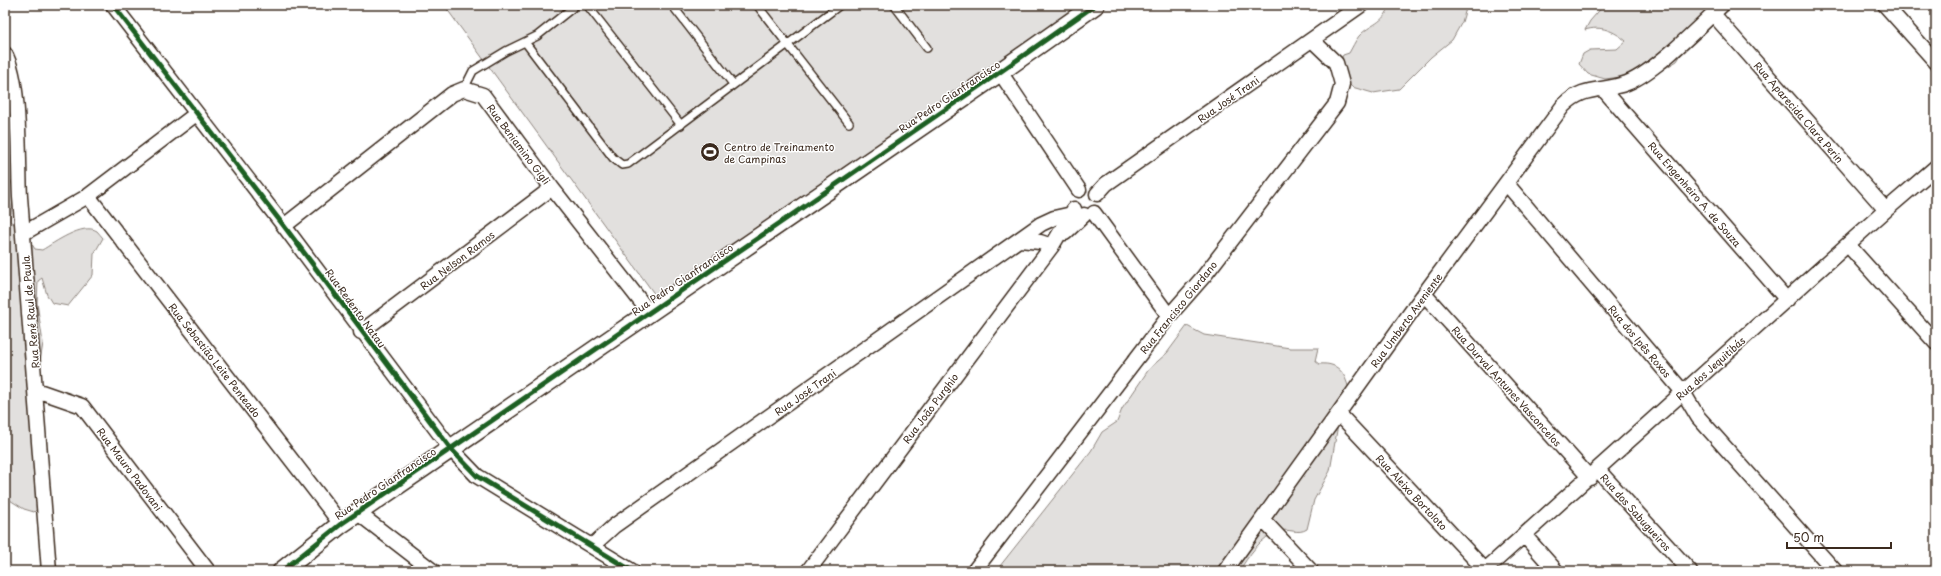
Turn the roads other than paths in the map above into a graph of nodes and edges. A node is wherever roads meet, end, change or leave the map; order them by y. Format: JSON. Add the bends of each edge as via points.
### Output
{"nodes":[{"id":1,"x":113,"y":5,"type":"edge"},
{"id":2,"x":576,"y":5,"type":"edge"},
{"id":3,"x":587,"y":5,"type":"edge"},
{"id":4,"x":672,"y":5,"type":"edge"},
{"id":5,"x":757,"y":5,"type":"edge"},
{"id":6,"x":840,"y":5,"type":"edge"},
{"id":7,"x":894,"y":5,"type":"edge"},
{"id":8,"x":1095,"y":5,"type":"edge"},
{"id":9,"x":1361,"y":5,"type":"edge"},
{"id":10,"x":1885,"y":5,"type":"edge"},
{"id":11,"x":1717,"y":9,"type":"edge"},
{"id":12,"x":1312,"y":40,"type":"junction"},
{"id":13,"x":525,"y":42,"type":"junction"},
{"id":14,"x":787,"y":44,"type":"junction"},
{"id":15,"x":926,"y":48,"type":"dead end"},
{"id":16,"x":5,"y":54,"type":"edge"},
{"id":17,"x":1936,"y":62,"type":"edge"},
{"id":18,"x":1000,"y":72,"type":"junction"},
{"id":19,"x":733,"y":84,"type":"junction"},
{"id":20,"x":464,"y":89,"type":"junction"},
{"id":21,"x":1603,"y":89,"type":"junction"},
{"id":22,"x":196,"y":114,"type":"junction"},
{"id":23,"x":849,"y":123,"type":"dead end"},
{"id":24,"x":681,"y":125,"type":"junction"},
{"id":25,"x":1934,"y":174,"type":"edge"},
{"id":26,"x":1507,"y":184,"type":"junction"},
{"id":27,"x":552,"y":188,"type":"junction"},
{"id":28,"x":1079,"y":190,"type":"junction"},
{"id":29,"x":1097,"y":194,"type":"junction"},
{"id":30,"x":88,"y":196,"type":"junction"},
{"id":31,"x":1886,"y":210,"type":"junction"},
{"id":32,"x":1081,"y":213,"type":"junction"},
{"id":33,"x":284,"y":226,"type":"junction"},
{"id":34,"x":24,"y":233,"type":"junction"},
{"id":35,"x":1020,"y":240,"type":"junction"},
{"id":36,"x":1848,"y":245,"type":"junction"},
{"id":37,"x":1052,"y":246,"type":"junction"},
{"id":38,"x":1424,"y":294,"type":"junction"},
{"id":39,"x":1787,"y":300,"type":"junction"},
{"id":40,"x":650,"y":312,"type":"junction"},
{"id":41,"x":1169,"y":316,"type":"junction"},
{"id":42,"x":362,"y":332,"type":"junction"},
{"id":43,"x":1936,"y":343,"type":"edge"},
{"id":44,"x":36,"y":390,"type":"junction"},
{"id":45,"x":1683,"y":392,"type":"junction"},
{"id":46,"x":1338,"y":414,"type":"junction"},
{"id":47,"x":450,"y":449,"type":"junction"},
{"id":48,"x":1594,"y":474,"type":"junction"},
{"id":49,"x":358,"y":513,"type":"junction"},
{"id":50,"x":1263,"y":520,"type":"junction"},
{"id":51,"x":341,"y":524,"type":"junction"},
{"id":52,"x":1524,"y":535,"type":"junction"},
{"id":53,"x":592,"y":546,"type":"junction"},
{"id":54,"x":49,"y":571,"type":"edge"},
{"id":55,"x":208,"y":571,"type":"edge"},
{"id":56,"x":282,"y":571,"type":"edge"},
{"id":57,"x":433,"y":571,"type":"edge"},
{"id":58,"x":632,"y":571,"type":"edge"},
{"id":59,"x":808,"y":571,"type":"edge"},
{"id":60,"x":974,"y":571,"type":"edge"},
{"id":61,"x":1224,"y":571,"type":"edge"},
{"id":62,"x":1311,"y":571,"type":"edge"},
{"id":63,"x":1485,"y":571,"type":"edge"},
{"id":64,"x":1556,"y":571,"type":"edge"},
{"id":65,"x":1690,"y":571,"type":"edge"},
{"id":66,"x":1835,"y":571,"type":"edge"}],
"edges":[{"from":1,"to":22,"type":"street","name":"Rua Redento Natau"},
{"from":2,"to":13,"type":"lane","via":[[537,36]]},
{"from":3,"to":24,"type":"lane"},
{"from":4,"to":19,"type":"lane"},
{"from":5,"to":14,"type":"lane"},
{"from":6,"to":14,"type":"lane"},
{"from":7,"to":15,"type":"lane"},
{"from":8,"to":18,"type":"street","name":"Rua Pedro Gianfrancisco"},
{"from":9,"to":12,"type":"street","name":"Rua José Trani"},
{"from":10,"to":17,"type":"street"},
{"from":11,"to":21,"type":"street","name":"Rua Umberto Aveniente","via":[[1644,74],[1628,83]]},
{"from":11,"to":31,"type":"street","name":"Rua Aparecida Clara Perin"},
{"from":12,"to":29,"type":"street","name":"Rua José Trani","via":[[1106,184]]},
{"from":12,"to":41,"type":"street","name":"Rua Francisco Giordano","via":[[1336,63],[1342,84],[1337,103],[1204,276]]},
{"from":13,"to":20,"type":"lane","via":[[473,71]]},
{"from":13,"to":24,"type":"lane","via":[[613,158],[622,165],[628,164]]},
{"from":14,"to":19,"type":"lane"},
{"from":14,"to":23,"type":"lane"},
{"from":16,"to":34,"type":"street","name":"Rua René Raul de Paula","via":[[15,89]]},
{"from":18,"to":28,"type":"street"},
{"from":18,"to":40,"type":"street","name":"Rua Pedro Gianfrancisco"},
{"from":19,"to":24,"type":"lane"},
{"from":20,"to":27,"type":"street","name":"Rua Beniamino Gigli","via":[[483,95]]},
{"from":20,"to":33,"type":"street","via":[[452,94]]},
{"from":21,"to":26,"type":"street","name":"Rua Umberto Aveniente","via":[[1587,90],[1573,96]]},
{"from":21,"to":39,"type":"street","name":"Rua Engenheiro A. de Souza"},
{"from":22,"to":30,"type":"street"},
{"from":22,"to":33,"type":"street","name":"Rua Redento Natau"},
{"from":25,"to":31,"type":"street","name":"Rua dos Jequitibás"},
{"from":26,"to":38,"type":"street","name":"Rua Umberto Aveniente"},
{"from":26,"to":45,"type":"street","name":"Rua dos Ipês Roxos"},
{"from":27,"to":40,"type":"street","name":"Rua Beniamino Gigli"},
{"from":27,"to":42,"type":"street","name":"Rua Nelson Ramos"},
{"from":28,"to":29,"type":"street","via":[[1091,189]]},
{"from":28,"to":32,"type":"street","via":[[1074,197]]},
{"from":29,"to":32,"type":"street","via":[[1099,205]]},
{"from":30,"to":34,"type":"street"},
{"from":30,"to":51,"type":"street","name":"Rua Sebastião Leite Penteado"},
{"from":31,"to":36,"type":"street","name":"Rua dos Jequitibás"},
{"from":32,"to":35,"type":"street","name":"Rua José Trani","via":[[1054,218]]},
{"from":32,"to":37,"type":"street","name":"Rua João Purghio"},
{"from":32,"to":41,"type":"street"},
{"from":33,"to":42,"type":"street","name":"Rua Redento Natau"},
{"from":34,"to":44,"type":"street","name":"Rua René Raul de Paula"},
{"from":35,"to":37,"type":"street"},
{"from":35,"to":53,"type":"street","name":"Rua José Trani","via":[[614,526]]},
{"from":36,"to":39,"type":"street","name":"Rua dos Jequitibás"},
{"from":36,"to":43,"type":"street"},
{"from":37,"to":59,"type":"street","name":"Rua João Purghio"},
{"from":38,"to":46,"type":"street","name":"Rua Umberto Aveniente"},
{"from":38,"to":48,"type":"street","name":"Rua Durval Antunes Vasconcelos"},
{"from":39,"to":45,"type":"street","name":"Rua dos Jequitibás"},
{"from":40,"to":47,"type":"street","name":"Rua Pedro Gianfrancisco"},
{"from":41,"to":60,"type":"street","name":"Rua Francisco Giordano"},
{"from":42,"to":47,"type":"street","name":"Rua Redento Natau"},
{"from":44,"to":54,"type":"street","name":"Rua René Raul de Paula"},
{"from":44,"to":55,"type":"street","name":"Rua Mauro Padovani","via":[[82,406]]},
{"from":45,"to":48,"type":"street","name":"Rua dos Jequitibás"},
{"from":45,"to":66,"type":"street","name":"Rua dos Ipês Roxos","via":[[1698,416]]},
{"from":46,"to":50,"type":"street","name":"Rua Umberto Aveniente"},
{"from":46,"to":63,"type":"street","name":"Rua Aleixo Bortoloto"},
{"from":47,"to":49,"type":"street","name":"Rua Pedro Gianfrancisco"},
{"from":47,"to":53,"type":"street","name":"Rua Redento Natau","via":[[477,476]]},
{"from":48,"to":52,"type":"street","name":"Rua dos Jequitibás"},
{"from":48,"to":65,"type":"street","name":"Rua dos Sabugueiros"},
{"from":49,"to":51,"type":"street","name":"Rua Pedro Gianfrancisco"},
{"from":49,"to":57,"type":"street"},
{"from":50,"to":61,"type":"street","name":"Rua Umberto Aveniente"},
{"from":50,"to":62,"type":"street"},
{"from":51,"to":56,"type":"street","name":"Rua Pedro Gianfrancisco"},
{"from":52,"to":63,"type":"street","name":"Rua dos Jequitibás"},
{"from":52,"to":64,"type":"street"},
{"from":53,"to":58,"type":"street","name":"Rua Redento Natau"}]}
